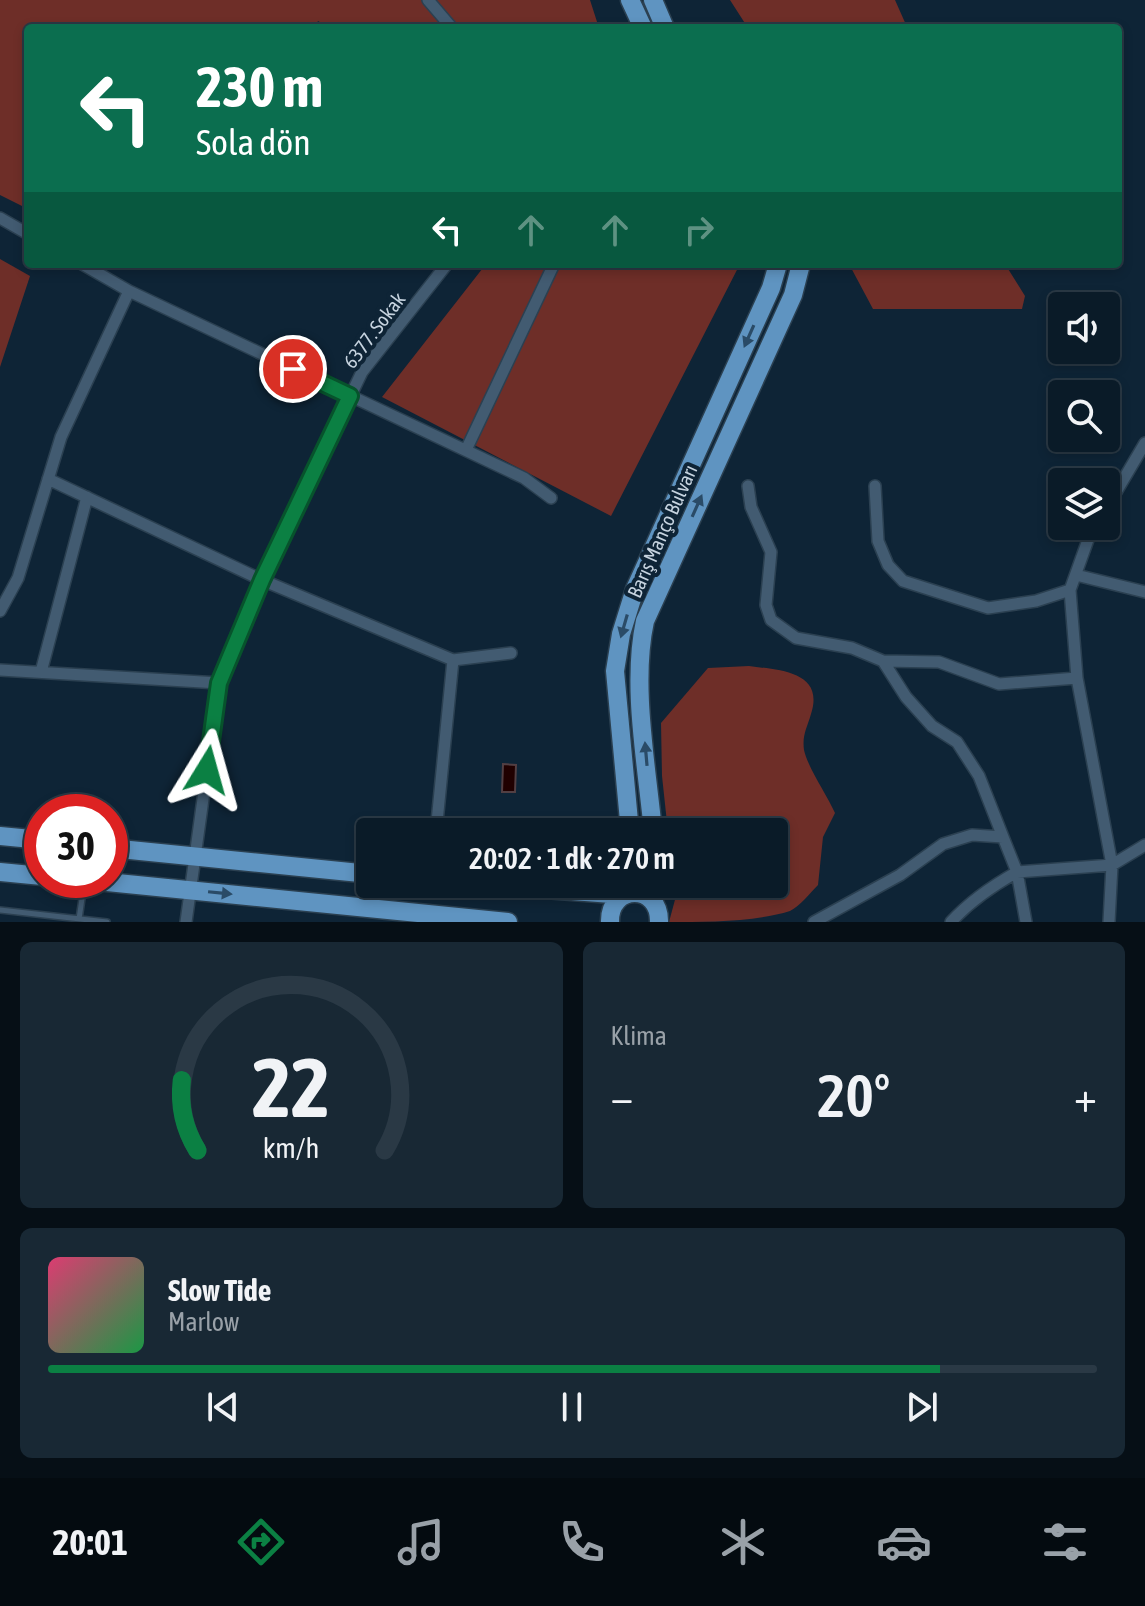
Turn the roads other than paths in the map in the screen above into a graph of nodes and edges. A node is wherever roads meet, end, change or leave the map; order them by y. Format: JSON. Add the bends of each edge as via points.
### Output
{"nodes":[{"id":1,"x":428,"y":0,"type":"edge"},
{"id":2,"x":630,"y":0,"type":"edge"},
{"id":3,"x":653,"y":0,"type":"edge"},
{"id":4,"x":449,"y":24,"type":"edge"},
{"id":5,"x":641,"y":24,"type":"edge"},
{"id":6,"x":663,"y":24,"type":"edge"},
{"id":7,"x":0,"y":218,"type":"edge"},
{"id":8,"x":24,"y":232,"type":"edge"},
{"id":9,"x":89,"y":268,"type":"edge"},
{"id":10,"x":444,"y":268,"type":"edge"},
{"id":11,"x":552,"y":268,"type":"edge"},
{"id":12,"x":777,"y":268,"type":"edge"},
{"id":13,"x":800,"y":268,"type":"edge"},
{"id":14,"x":129,"y":291,"type":"junction"},
{"id":15,"x":350,"y":396,"type":"junction"},
{"id":16,"x":1145,"y":443,"type":"edge"},
{"id":17,"x":466,"y":450,"type":"junction"},
{"id":18,"x":48,"y":479,"type":"junction"},
{"id":19,"x":1120,"y":485,"type":"edge"},
{"id":20,"x":748,"y":486,"type":"dead end"},
{"id":21,"x":875,"y":486,"type":"dead end"},
{"id":22,"x":87,"y":497,"type":"junction"},
{"id":23,"x":551,"y":498,"type":"dead end"},
{"id":24,"x":1088,"y":540,"type":"edge"},
{"id":25,"x":1076,"y":575,"type":"junction"},
{"id":26,"x":262,"y":580,"type":"junction"},
{"id":27,"x":1070,"y":590,"type":"junction"},
{"id":28,"x":1145,"y":592,"type":"edge"},
{"id":29,"x":0,"y":611,"type":"edge"},
{"id":30,"x":511,"y":653,"type":"dead end"},
{"id":31,"x":453,"y":660,"type":"junction"},
{"id":32,"x":883,"y":661,"type":"junction"},
{"id":33,"x":0,"y":670,"type":"edge"},
{"id":34,"x":41,"y":672,"type":"junction"},
{"id":35,"x":1077,"y":678,"type":"junction"},
{"id":36,"x":219,"y":683,"type":"junction"},
{"id":37,"x":437,"y":818,"type":"edge"},
{"id":38,"x":629,"y":818,"type":"edge"},
{"id":39,"x":652,"y":818,"type":"edge"},
{"id":40,"x":0,"y":836,"type":"edge"},
{"id":41,"x":1003,"y":837,"type":"junction"},
{"id":42,"x":24,"y":838,"type":"edge"},
{"id":43,"x":1145,"y":845,"type":"edge"},
{"id":44,"x":128,"y":850,"type":"edge"},
{"id":45,"x":196,"y":856,"type":"junction"},
{"id":46,"x":1112,"y":865,"type":"junction"},
{"id":47,"x":0,"y":872,"type":"edge"},
{"id":48,"x":1017,"y":872,"type":"junction"},
{"id":49,"x":356,"y":873,"type":"edge"},
{"id":50,"x":24,"y":874,"type":"edge"},
{"id":51,"x":128,"y":884,"type":"edge"},
{"id":52,"x":190,"y":890,"type":"junction"},
{"id":53,"x":83,"y":898,"type":"edge"},
{"id":54,"x":620,"y":898,"type":"edge"},
{"id":55,"x":646,"y":898,"type":"edge"},
{"id":56,"x":655,"y":898,"type":"edge"},
{"id":57,"x":655,"y":903,"type":"junction"},
{"id":58,"x":0,"y":910,"type":"edge"},
{"id":59,"x":79,"y":919,"type":"junction"},
{"id":60,"x":107,"y":922,"type":"edge"},
{"id":61,"x":186,"y":922,"type":"edge"},
{"id":62,"x":508,"y":922,"type":"edge"},
{"id":63,"x":610,"y":922,"type":"edge"},
{"id":64,"x":659,"y":922,"type":"edge"},
{"id":65,"x":814,"y":922,"type":"edge"},
{"id":66,"x":951,"y":922,"type":"edge"},
{"id":67,"x":1027,"y":922,"type":"edge"},
{"id":68,"x":1109,"y":922,"type":"edge"}],
"edges":[{"from":1,"to":4,"type":"street"},
{"from":2,"to":5,"type":"main road"},
{"from":3,"to":6,"type":"main road"},
{"from":7,"to":8,"type":"street"},
{"from":9,"to":14,"type":"street"},
{"from":10,"to":15,"type":"street","name":"6377. Sokak","via":[[362,372]]},
{"from":11,"to":17,"type":"street"},
{"from":12,"to":38,"type":"main road","name":"Barış Manço Bulvarı","one_way":true,"via":[[635,589],[621,634],[615,671]]},
{"from":39,"to":13,"type":"main road","name":"Barış Manço Bulvarı","one_way":true,"via":[[639,672],[645,621],[793,295]]},
{"from":14,"to":15,"type":"street"},
{"from":14,"to":18,"type":"street","via":[[61,437]]},
{"from":15,"to":17,"type":"street"},
{"from":15,"to":26,"type":"street","name":"6377. Sokak"},
{"from":16,"to":19,"type":"street"},
{"from":17,"to":23,"type":"street","via":[[524,478]]},
{"from":18,"to":22,"type":"street"},
{"from":18,"to":29,"type":"street","via":[[18,578]]},
{"from":20,"to":32,"type":"street","via":[[751,507],[771,552],[766,605],[771,620],[796,638],[852,648]]},
{"from":21,"to":27,"type":"street","via":[[878,541],[888,565],[903,581],[988,608]]},
{"from":22,"to":26,"type":"street"},
{"from":22,"to":34,"type":"street"},
{"from":24,"to":25,"type":"street"},
{"from":25,"to":27,"type":"street"},
{"from":25,"to":28,"type":"street"},
{"from":26,"to":31,"type":"street"},
{"from":26,"to":36,"type":"street","name":"6377. Sokak"},
{"from":27,"to":35,"type":"street"},
{"from":30,"to":31,"type":"street"},
{"from":31,"to":37,"type":"street"},
{"from":32,"to":35,"type":"street","via":[[939,662],[999,684]]},
{"from":32,"to":41,"type":"street","via":[[932,726],[957,742],[979,776]]},
{"from":33,"to":34,"type":"street"},
{"from":34,"to":36,"type":"street"},
{"from":35,"to":46,"type":"street"},
{"from":36,"to":45,"type":"street","name":"6377. Sokak"},
{"from":40,"to":42,"type":"main road"},
{"from":41,"to":48,"type":"street"},
{"from":41,"to":65,"type":"street","via":[[972,835],[943,844],[900,875]]},
{"from":43,"to":46,"type":"street"},
{"from":44,"to":45,"type":"main road"},
{"from":45,"to":49,"type":"main road"},
{"from":45,"to":52,"type":"street","name":"6377. Sokak"},
{"from":46,"to":48,"type":"street"},
{"from":46,"to":68,"type":"street"},
{"from":47,"to":50,"type":"main road"},
{"from":48,"to":66,"type":"street","via":[[990,887]]},
{"from":48,"to":67,"type":"street"},
{"from":51,"to":52,"type":"main road"},
{"from":52,"to":61,"type":"street","name":"6377. Sokak"},
{"from":52,"to":62,"type":"main road","one_way":true},
{"from":53,"to":59,"type":"lane"},
{"from":54,"to":63,"type":"main road"},
{"from":55,"to":57,"type":"main road"},
{"from":56,"to":57,"type":"main road"},
{"from":57,"to":64,"type":"main road"},
{"from":58,"to":59,"type":"lane"},
{"from":59,"to":60,"type":"lane"}]}
